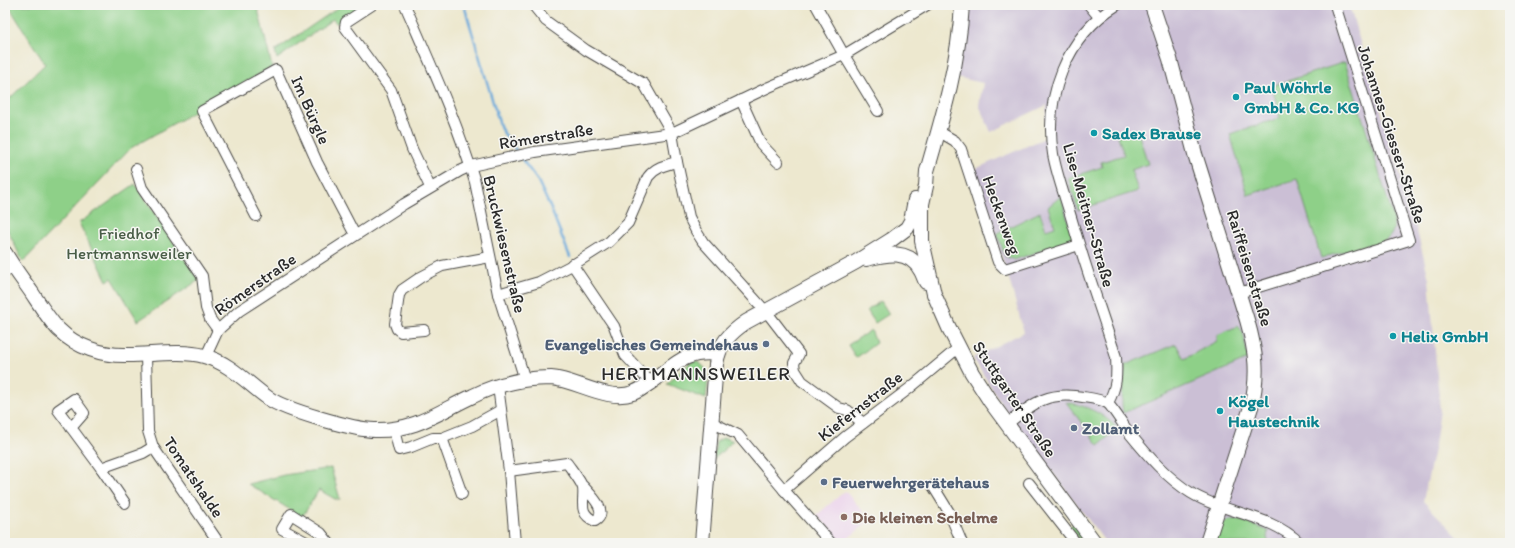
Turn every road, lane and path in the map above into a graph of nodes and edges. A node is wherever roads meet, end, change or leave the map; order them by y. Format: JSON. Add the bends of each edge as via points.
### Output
{"nodes":[{"id":1,"x":372,"y":5,"type":"edge"},
{"id":2,"x":405,"y":5,"type":"edge"},
{"id":3,"x":533,"y":5,"type":"edge"},
{"id":4,"x":816,"y":5,"type":"edge"},
{"id":5,"x":927,"y":5,"type":"edge"},
{"id":6,"x":962,"y":5,"type":"edge"},
{"id":7,"x":1089,"y":5,"type":"edge"},
{"id":8,"x":1117,"y":5,"type":"edge"},
{"id":9,"x":1152,"y":5,"type":"edge"},
{"id":10,"x":1335,"y":5,"type":"edge"},
{"id":11,"x":911,"y":10,"type":"edge"},
{"id":12,"x":1099,"y":17,"type":"junction"},
{"id":13,"x":844,"y":56,"type":"junction"},
{"id":14,"x":741,"y":100,"type":"junction"},
{"id":15,"x":878,"y":111,"type":"dead end"},
{"id":16,"x":938,"y":131,"type":"junction"},
{"id":17,"x":672,"y":133,"type":"junction"},
{"id":18,"x":676,"y":162,"type":"junction"},
{"id":19,"x":778,"y":162,"type":"dead end"},
{"id":20,"x":471,"y":166,"type":"junction"},
{"id":21,"x":136,"y":169,"type":"dead end"},
{"id":22,"x":927,"y":171,"type":"junction"},
{"id":23,"x":430,"y":187,"type":"junction"},
{"id":24,"x":256,"y":216,"type":"dead end"},
{"id":25,"x":355,"y":235,"type":"junction"},
{"id":26,"x":1079,"y":245,"type":"junction"},
{"id":27,"x":5,"y":253,"type":"edge"},
{"id":28,"x":490,"y":257,"type":"junction"},
{"id":29,"x":856,"y":262,"type":"junction"},
{"id":30,"x":572,"y":264,"type":"junction"},
{"id":31,"x":9,"y":269,"type":"edge"},
{"id":32,"x":1239,"y":293,"type":"junction"},
{"id":33,"x":498,"y":294,"type":"junction"},
{"id":34,"x":934,"y":294,"type":"junction"},
{"id":35,"x":765,"y":311,"type":"junction"},
{"id":36,"x":218,"y":330,"type":"junction"},
{"id":37,"x":424,"y":330,"type":"dead end"},
{"id":38,"x":958,"y":348,"type":"junction"},
{"id":39,"x":718,"y":354,"type":"junction"},
{"id":40,"x":146,"y":355,"type":"junction"},
{"id":41,"x":206,"y":356,"type":"junction"},
{"id":42,"x":525,"y":380,"type":"junction"},
{"id":43,"x":650,"y":382,"type":"junction"},
{"id":44,"x":498,"y":386,"type":"junction"},
{"id":45,"x":1108,"y":403,"type":"junction"},
{"id":46,"x":501,"y":410,"type":"junction"},
{"id":47,"x":711,"y":422,"type":"junction"},
{"id":48,"x":863,"y":423,"type":"junction"},
{"id":49,"x":1007,"y":424,"type":"junction"},
{"id":50,"x":71,"y":428,"type":"dead end"},
{"id":51,"x":394,"y":430,"type":"junction"},
{"id":52,"x":442,"y":438,"type":"junction"},
{"id":53,"x":153,"y":447,"type":"junction"},
{"id":54,"x":101,"y":468,"type":"junction"},
{"id":55,"x":509,"y":471,"type":"junction"},
{"id":56,"x":1029,"y":483,"type":"dead end"},
{"id":57,"x":583,"y":486,"type":"dead end"},
{"id":58,"x":933,"y":486,"type":"dead end"},
{"id":59,"x":784,"y":490,"type":"junction"},
{"id":60,"x":462,"y":494,"type":"dead end"},
{"id":61,"x":125,"y":503,"type":"dead end"},
{"id":62,"x":1218,"y":505,"type":"junction"},
{"id":63,"x":219,"y":543,"type":"edge"},
{"id":64,"x":308,"y":543,"type":"edge"},
{"id":65,"x":329,"y":543,"type":"edge"},
{"id":66,"x":515,"y":543,"type":"edge"},
{"id":67,"x":702,"y":543,"type":"edge"},
{"id":68,"x":830,"y":543,"type":"edge"},
{"id":69,"x":962,"y":543,"type":"edge"},
{"id":70,"x":1076,"y":543,"type":"edge"},
{"id":71,"x":1094,"y":543,"type":"edge"},
{"id":72,"x":1207,"y":543,"type":"edge"},
{"id":73,"x":1300,"y":543,"type":"edge"}],
"edges":[{"from":1,"to":23,"type":"street","via":[[346,22],[345,27],[391,90],[412,149]]},
{"from":2,"to":20,"type":"street","name":"Bruckwiesenstraße"},
{"from":3,"to":17,"type":"street","via":[[546,21],[586,50],[644,84]]},
{"from":4,"to":13,"type":"street"},
{"from":5,"to":11,"type":"street","name":"Römerstraße"},
{"from":6,"to":16,"type":"main road","name":"Stuttgarter Straße","via":[[953,76]]},
{"from":7,"to":12,"type":"street"},
{"from":8,"to":12,"type":"street","name":"Lise-Meitner-Straße"},
{"from":9,"to":32,"type":"main road","name":"Raiffeisenstraße"},
{"from":10,"to":32,"type":"street","name":"Johannes-Giesser-Straße","via":[[1409,240]]},
{"from":11,"to":13,"type":"street","name":"Römerstraße"},
{"from":12,"to":26,"type":"street","name":"Lise-Meitner-Straße","via":[[1067,58],[1058,82],[1051,118],[1053,156]]},
{"from":13,"to":14,"type":"street","name":"Römerstraße"},
{"from":13,"to":15,"type":"street"},
{"from":14,"to":17,"type":"street","name":"Römerstraße"},
{"from":14,"to":19,"type":"street","via":[[761,144]]},
{"from":16,"to":22,"type":"main road","name":"Stuttgarter Straße"},
{"from":16,"to":26,"type":"street","name":"Heckenweg","via":[[955,141],[961,149],[998,262],[1005,269]]},
{"from":17,"to":18,"type":"street"},
{"from":17,"to":20,"type":"street","name":"Römerstraße","via":[[535,152]]},
{"from":18,"to":30,"type":"street","via":[[658,167],[648,177],[628,223],[619,233],[609,242]]},
{"from":18,"to":35,"type":"street","via":[[689,217],[696,232]]},
{"from":20,"to":23,"type":"street","name":"Römerstraße"},
{"from":20,"to":28,"type":"street","name":"Bruckwiesenstraße"},
{"from":21,"to":36,"type":"street","via":[[142,188],[202,276],[206,308]]},
{"from":22,"to":29,"type":"main road","via":[[917,187],[914,211],[907,228]]},
{"from":22,"to":34,"type":"main road","name":"Stuttgarter Straße","via":[[922,204],[922,241]]},
{"from":23,"to":25,"type":"street","name":"Römerstraße"},
{"from":24,"to":25,"type":"street","name":"Im Bürgle","via":[[202,111],[276,70],[317,162]]},
{"from":25,"to":36,"type":"street","name":"Römerstraße","via":[[238,311]]},
{"from":26,"to":45,"type":"street","name":"Lise-Meitner-Straße","via":[[1116,357],[1117,376],[1114,392]]},
{"from":27,"to":31,"type":"main road"},
{"from":28,"to":33,"type":"street","name":"Bruckwiesenstraße"},
{"from":28,"to":37,"type":"street","via":[[442,266],[402,290],[395,324],[397,329],[401,332]]},
{"from":29,"to":34,"type":"main road","via":[[894,254],[907,256],[918,266]]},
{"from":29,"to":35,"type":"main road"},
{"from":30,"to":33,"type":"street","via":[[539,282]]},
{"from":30,"to":43,"type":"street","via":[[614,326],[625,355]]},
{"from":31,"to":40,"type":"main road","via":[[58,329],[79,344],[107,354]]},
{"from":32,"to":62,"type":"main road","name":"Raiffeisenstraße","via":[[1254,344],[1255,391]]},
{"from":33,"to":42,"type":"street","name":"Bruckwiesenstraße"},
{"from":34,"to":38,"type":"main road","name":"Stuttgarter Straße"},
{"from":35,"to":39,"type":"main road","via":[[729,335]]},
{"from":35,"to":48,"type":"street","via":[[799,354],[794,363],[802,381]]},
{"from":36,"to":41,"type":"street","name":"Römerstraße"},
{"from":38,"to":48,"type":"street","name":"Kiefernstraße"},
{"from":38,"to":49,"type":"main road","name":"Stuttgarter Straße"},
{"from":39,"to":43,"type":"main road","via":[[700,352],[683,358]]},
{"from":39,"to":47,"type":"main road"},
{"from":40,"to":41,"type":"main road"},
{"from":40,"to":53,"type":"street","name":"Tomatshalde","via":[[148,431]]},
{"from":41,"to":51,"type":"main road","via":[[225,365],[270,399],[286,407],[342,424],[374,430]]},
{"from":42,"to":43,"type":"main road","via":[[552,378],[610,394],[625,395]]},
{"from":42,"to":44,"type":"main road"},
{"from":44,"to":46,"type":"street"},
{"from":44,"to":51,"type":"main road","via":[[412,426]]},
{"from":45,"to":49,"type":"street","via":[[1069,394],[1052,396],[1039,401]]},
{"from":45,"to":62,"type":"street","via":[[1135,440],[1168,477],[1197,496]]},
{"from":46,"to":52,"type":"street","via":[[472,426]]},
{"from":46,"to":55,"type":"street"},
{"from":47,"to":59,"type":"street","via":[[738,435]]},
{"from":47,"to":67,"type":"main road"},
{"from":48,"to":59,"type":"street","name":"Kiefernstraße"},
{"from":49,"to":71,"type":"main road","name":"Stuttgarter Straße"},
{"from":50,"to":54,"type":"street"},
{"from":51,"to":52,"type":"street","via":[[399,450],[434,438]]},
{"from":52,"to":60,"type":"street"},
{"from":53,"to":54,"type":"street"},
{"from":53,"to":63,"type":"street","name":"Tomatshalde"},
{"from":54,"to":61,"type":"street"},
{"from":55,"to":57,"type":"street","via":[[567,463]]},
{"from":55,"to":66,"type":"street"},
{"from":56,"to":70,"type":"street"},
{"from":58,"to":69,"type":"street","via":[[949,512]]},
{"from":59,"to":68,"type":"street"},
{"from":62,"to":72,"type":"main road","name":"Raiffeisenstraße"},
{"from":62,"to":73,"type":"street","via":[[1276,526],[1288,532]]},
{"from":64,"to":65,"type":"street","via":[[282,529],[291,514],[321,533]]}]}
